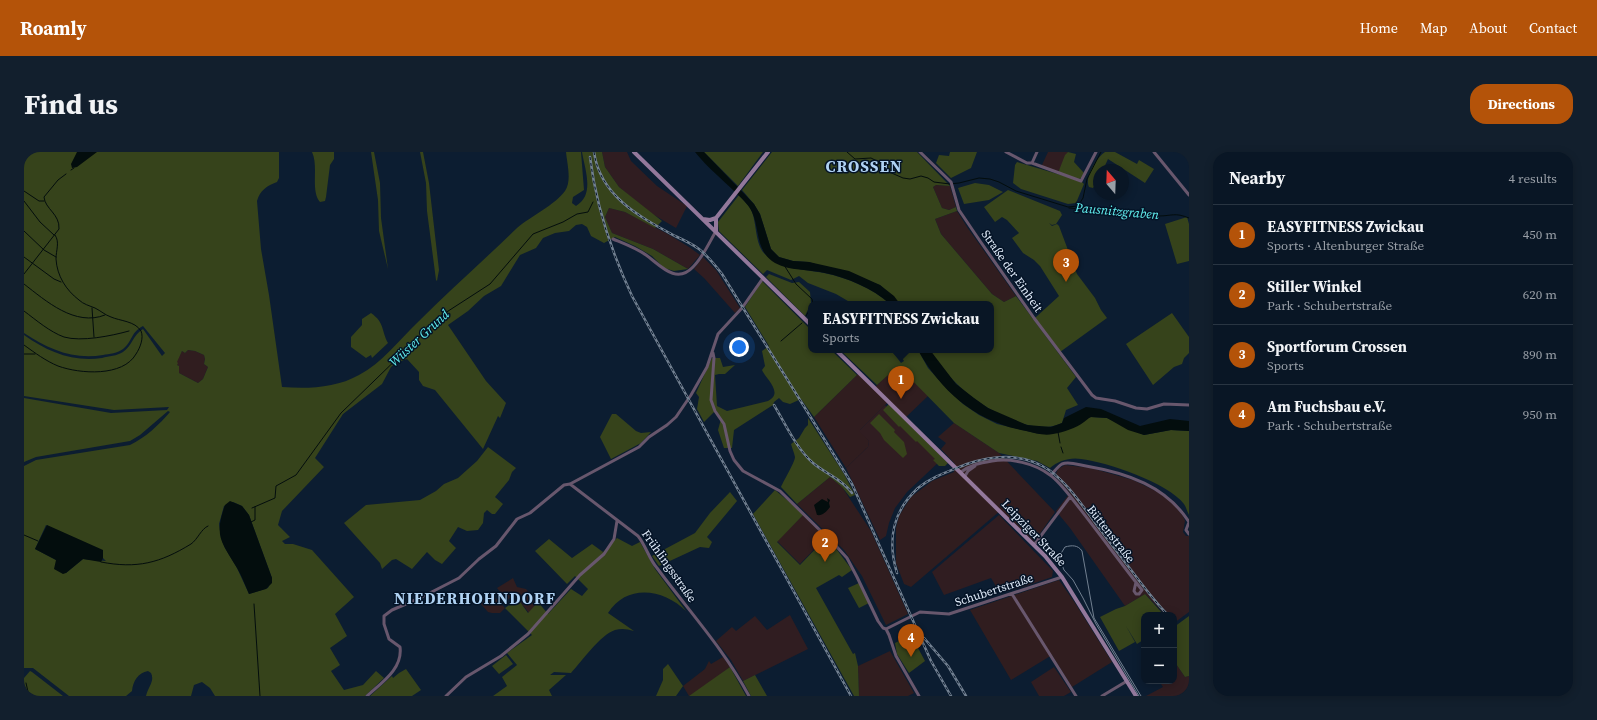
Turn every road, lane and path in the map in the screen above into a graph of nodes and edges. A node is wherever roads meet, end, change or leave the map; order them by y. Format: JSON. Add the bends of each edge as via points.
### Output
{"nodes":[{"id":1,"x":634,"y":152,"type":"edge"},
{"id":2,"x":768,"y":152,"type":"edge"},
{"id":3,"x":920,"y":152,"type":"edge"},
{"id":4,"x":1006,"y":152,"type":"edge"},
{"id":5,"x":1037,"y":152,"type":"edge"},
{"id":6,"x":1096,"y":152,"type":"edge"},
{"id":7,"x":1154,"y":152,"type":"edge"},
{"id":8,"x":1032,"y":163,"type":"junction"},
{"id":9,"x":1189,"y":196,"type":"edge"},
{"id":10,"x":716,"y":218,"type":"junction"},
{"id":11,"x":703,"y":219,"type":"junction"},
{"id":12,"x":716,"y":231,"type":"junction"},
{"id":13,"x":613,"y":239,"type":"dead end"},
{"id":14,"x":763,"y":278,"type":"junction"},
{"id":15,"x":808,"y":322,"type":"edge"},
{"id":16,"x":712,"y":351,"type":"junction"},
{"id":17,"x":839,"y":353,"type":"edge"},
{"id":18,"x":1189,"y":405,"type":"edge"},
{"id":19,"x":980,"y":464,"type":"junction"},
{"id":20,"x":960,"y":472,"type":"junction"},
{"id":21,"x":1051,"y":475,"type":"junction"},
{"id":22,"x":964,"y":476,"type":"junction"},
{"id":23,"x":570,"y":484,"type":"junction"},
{"id":24,"x":1070,"y":497,"type":"junction"},
{"id":25,"x":617,"y":521,"type":"junction"},
{"id":26,"x":1189,"y":522,"type":"edge"},
{"id":27,"x":1189,"y":534,"type":"edge"},
{"id":28,"x":1034,"y":545,"type":"junction"},
{"id":29,"x":1062,"y":577,"type":"junction"},
{"id":30,"x":1136,"y":582,"type":"dead end"},
{"id":31,"x":1012,"y":594,"type":"junction"},
{"id":32,"x":886,"y":630,"type":"junction"},
{"id":33,"x":1127,"y":681,"type":"junction"},
{"id":34,"x":367,"y":696,"type":"edge"},
{"id":35,"x":446,"y":696,"type":"edge"},
{"id":36,"x":749,"y":696,"type":"edge"},
{"id":37,"x":919,"y":696,"type":"edge"},
{"id":38,"x":1076,"y":696,"type":"edge"},
{"id":39,"x":1102,"y":696,"type":"edge"},
{"id":40,"x":1136,"y":696,"type":"edge"}],
"edges":[{"from":1,"to":11,"type":"street"},
{"from":2,"to":10,"type":"street"},
{"from":3,"to":18,"type":"street","name":"Straße der Einheit","via":[[952,184],[959,210],[1034,318],[1096,398],[1147,409],[1164,404]]},
{"from":4,"to":8,"type":"street","via":[[1027,164]]},
{"from":5,"to":8,"type":"street"},
{"from":6,"to":8,"type":"street","via":[[1081,180]]},
{"from":7,"to":9,"type":"street"},
{"from":10,"to":11,"type":"street"},
{"from":10,"to":12,"type":"street"},
{"from":11,"to":12,"type":"street"},
{"from":12,"to":13,"type":"street","via":[[693,268],[677,275],[663,269],[633,247]]},
{"from":12,"to":14,"type":"street"},
{"from":14,"to":15,"type":"street"},
{"from":14,"to":16,"type":"street","via":[[742,308],[718,334]]},
{"from":16,"to":23,"type":"street","via":[[707,367],[691,395],[671,422],[648,437],[640,447]]},
{"from":16,"to":32,"type":"street","via":[[714,358],[711,400],[724,424],[734,460],[743,471],[780,492],[847,558],[878,621]]},
{"from":17,"to":20,"type":"street","name":"Leipziger Straße"},
{"from":19,"to":20,"type":"street","name":"Büttenstraße"},
{"from":19,"to":21,"type":"street","name":"Büttenstraße","via":[[1002,461],[1022,463]]},
{"from":19,"to":22,"type":"street","name":"Büttenstraße"},
{"from":20,"to":22,"type":"street","name":"Leipziger Straße"},
{"from":21,"to":24,"type":"street","name":"Büttenstraße"},
{"from":21,"to":26,"type":"street","via":[[1060,465],[1068,463],[1126,476],[1152,487],[1171,500]]},
{"from":22,"to":28,"type":"street","name":"Leipziger Straße"},
{"from":23,"to":25,"type":"street","name":"Frühlingsstraße"},
{"from":23,"to":34,"type":"street","via":[[564,485],[530,513],[517,519],[496,546],[459,578],[384,616],[389,639],[399,645],[400,653],[393,672]]},
{"from":24,"to":28,"type":"street"},
{"from":24,"to":30,"type":"street","name":"Büttenstraße"},
{"from":25,"to":35,"type":"street","via":[[614,539],[604,554],[580,575],[528,634],[501,656],[466,677]]},
{"from":25,"to":36,"type":"street","name":"Frühlingsstraße","via":[[645,545],[655,566],[723,653]]},
{"from":26,"to":27,"type":"street","via":[[1186,530]]},
{"from":28,"to":29,"type":"street","name":"Leipziger Straße"},
{"from":29,"to":31,"type":"street","name":"Schubertstraße"},
{"from":29,"to":33,"type":"street","name":"Leipziger Straße"},
{"from":31,"to":32,"type":"street","name":"Schubertstraße","via":[[949,614],[920,612]]},
{"from":31,"to":38,"type":"street"},
{"from":32,"to":37,"type":"street","via":[[896,656]]},
{"from":33,"to":39,"type":"street"},
{"from":33,"to":40,"type":"street","name":"Leipziger Straße"}]}
